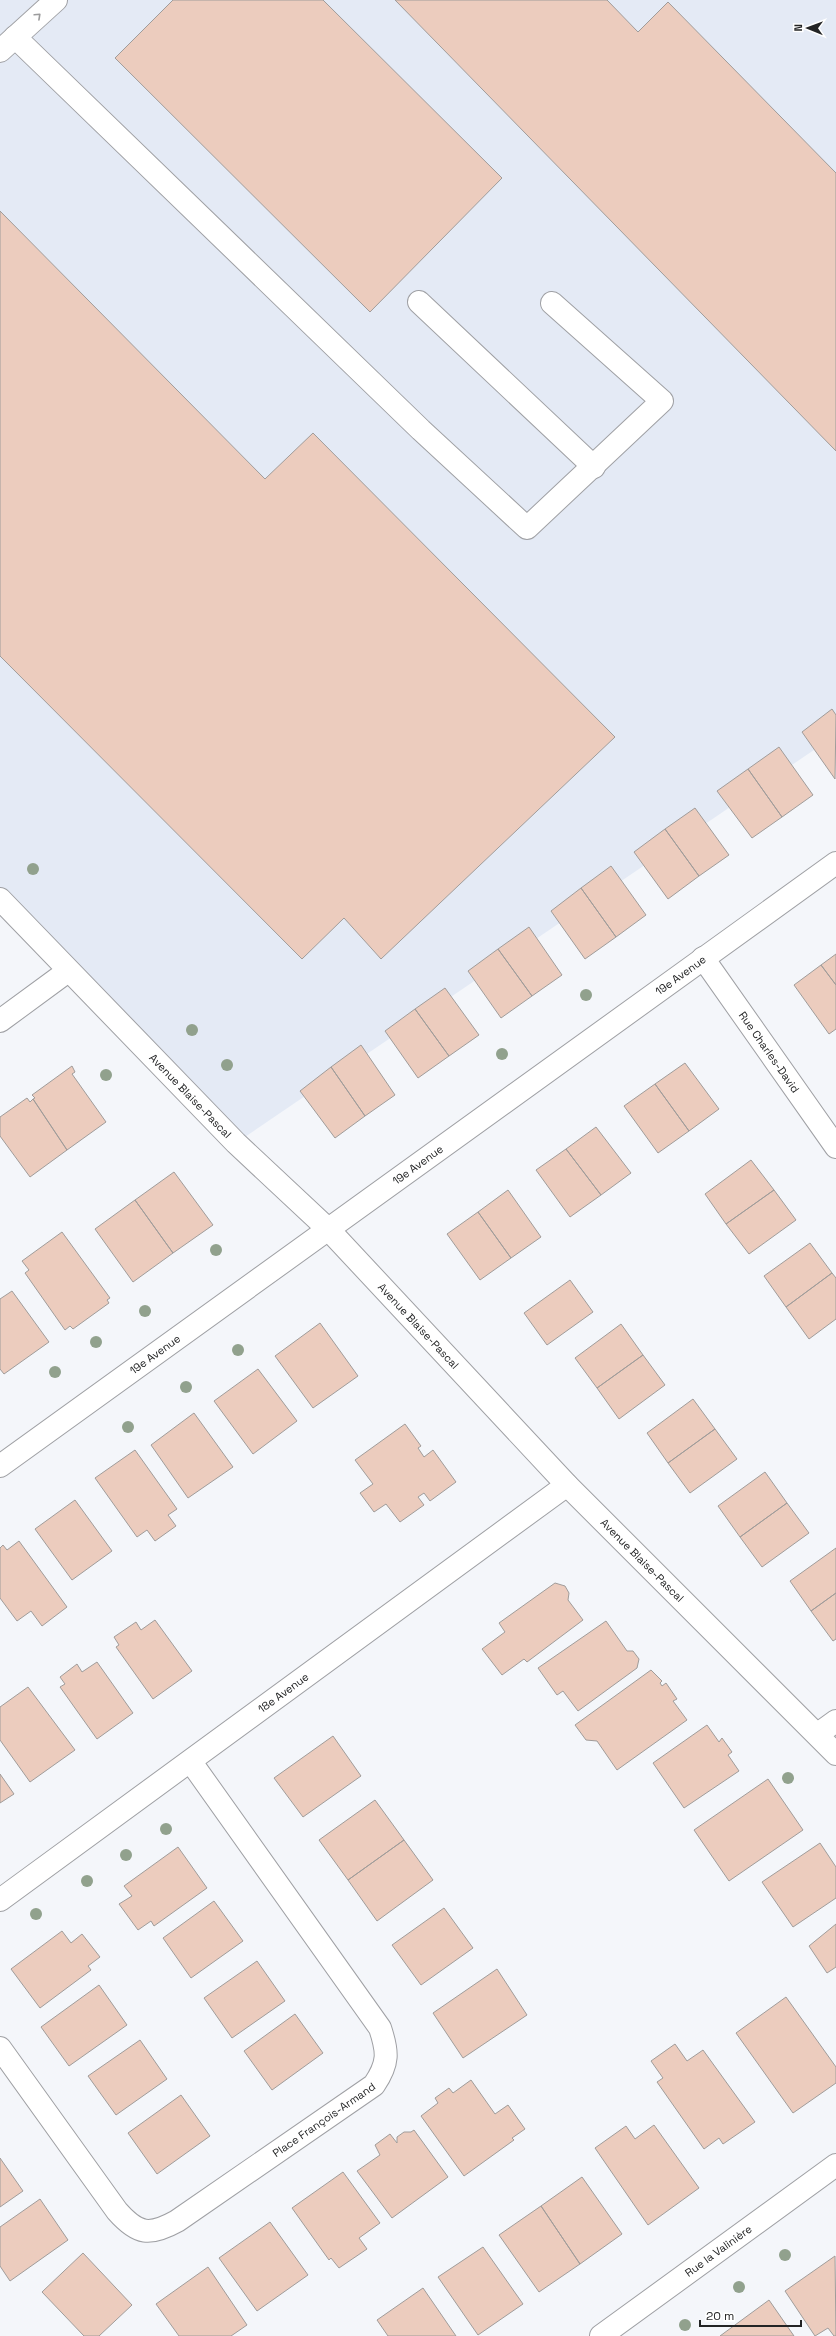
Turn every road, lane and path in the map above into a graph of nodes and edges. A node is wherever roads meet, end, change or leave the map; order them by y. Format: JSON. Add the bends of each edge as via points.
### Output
{"nodes":[{"id":1,"x":56,"y":0,"type":"edge"},
{"id":2,"x":8,"y":44,"type":"edge"},
{"id":3,"x":419,"y":302,"type":"dead end"},
{"id":4,"x":552,"y":303,"type":"dead end"},
{"id":5,"x":594,"y":467,"type":"junction"},
{"id":6,"x":836,"y":863,"type":"edge"},
{"id":7,"x":0,"y":900,"type":"edge"},
{"id":8,"x":703,"y":958,"type":"junction"},
{"id":9,"x":68,"y":971,"type":"junction"},
{"id":10,"x":0,"y":1021,"type":"edge"},
{"id":11,"x":836,"y":1146,"type":"edge"},
{"id":12,"x":329,"y":1230,"type":"junction"},
{"id":13,"x":0,"y":1466,"type":"edge"},
{"id":14,"x":567,"y":1485,"type":"junction"},
{"id":15,"x":836,"y":1721,"type":"edge"},
{"id":16,"x":818,"y":1734,"type":"junction"},
{"id":17,"x":836,"y":1754,"type":"edge"},
{"id":18,"x":191,"y":1762,"type":"junction"},
{"id":19,"x":0,"y":1900,"type":"edge"},
{"id":20,"x":0,"y":2048,"type":"edge"},
{"id":21,"x":836,"y":2165,"type":"edge"},
{"id":22,"x":601,"y":2336,"type":"edge"}],
"edges":[{"from":2,"to":1,"type":"street","one_way":true},
{"from":2,"to":5,"type":"street","via":[[527,528]]},
{"from":3,"to":5,"type":"street"},
{"from":4,"to":5,"type":"street","via":[[662,401]]},
{"from":6,"to":8,"type":"street","name":"19e Avenue"},
{"from":7,"to":9,"type":"street","name":"Avenue Blaise-Pascal"},
{"from":8,"to":11,"type":"street","name":"Rue Charles-David"},
{"from":8,"to":12,"type":"street","name":"19e Avenue"},
{"from":9,"to":10,"type":"street"},
{"from":9,"to":12,"type":"street","name":"Avenue Blaise-Pascal","via":[[236,1143]]},
{"from":12,"to":13,"type":"street","name":"19e Avenue"},
{"from":12,"to":14,"type":"street","name":"Avenue Blaise-Pascal"},
{"from":14,"to":16,"type":"street","name":"Avenue Blaise-Pascal"},
{"from":14,"to":18,"type":"street","name":"18e Avenue"},
{"from":15,"to":16,"type":"street"},
{"from":16,"to":17,"type":"street","name":"Avenue Blaise-Pascal"},
{"from":18,"to":19,"type":"street","name":"18e Avenue"},
{"from":18,"to":20,"type":"street","name":"Place François-Armand","via":[[380,2028],[387,2058],[382,2073],[374,2085],[177,2221],[161,2230],[145,2231],[130,2226],[117,2211]]},
{"from":21,"to":22,"type":"street","name":"Rue la Valinière"}]}
